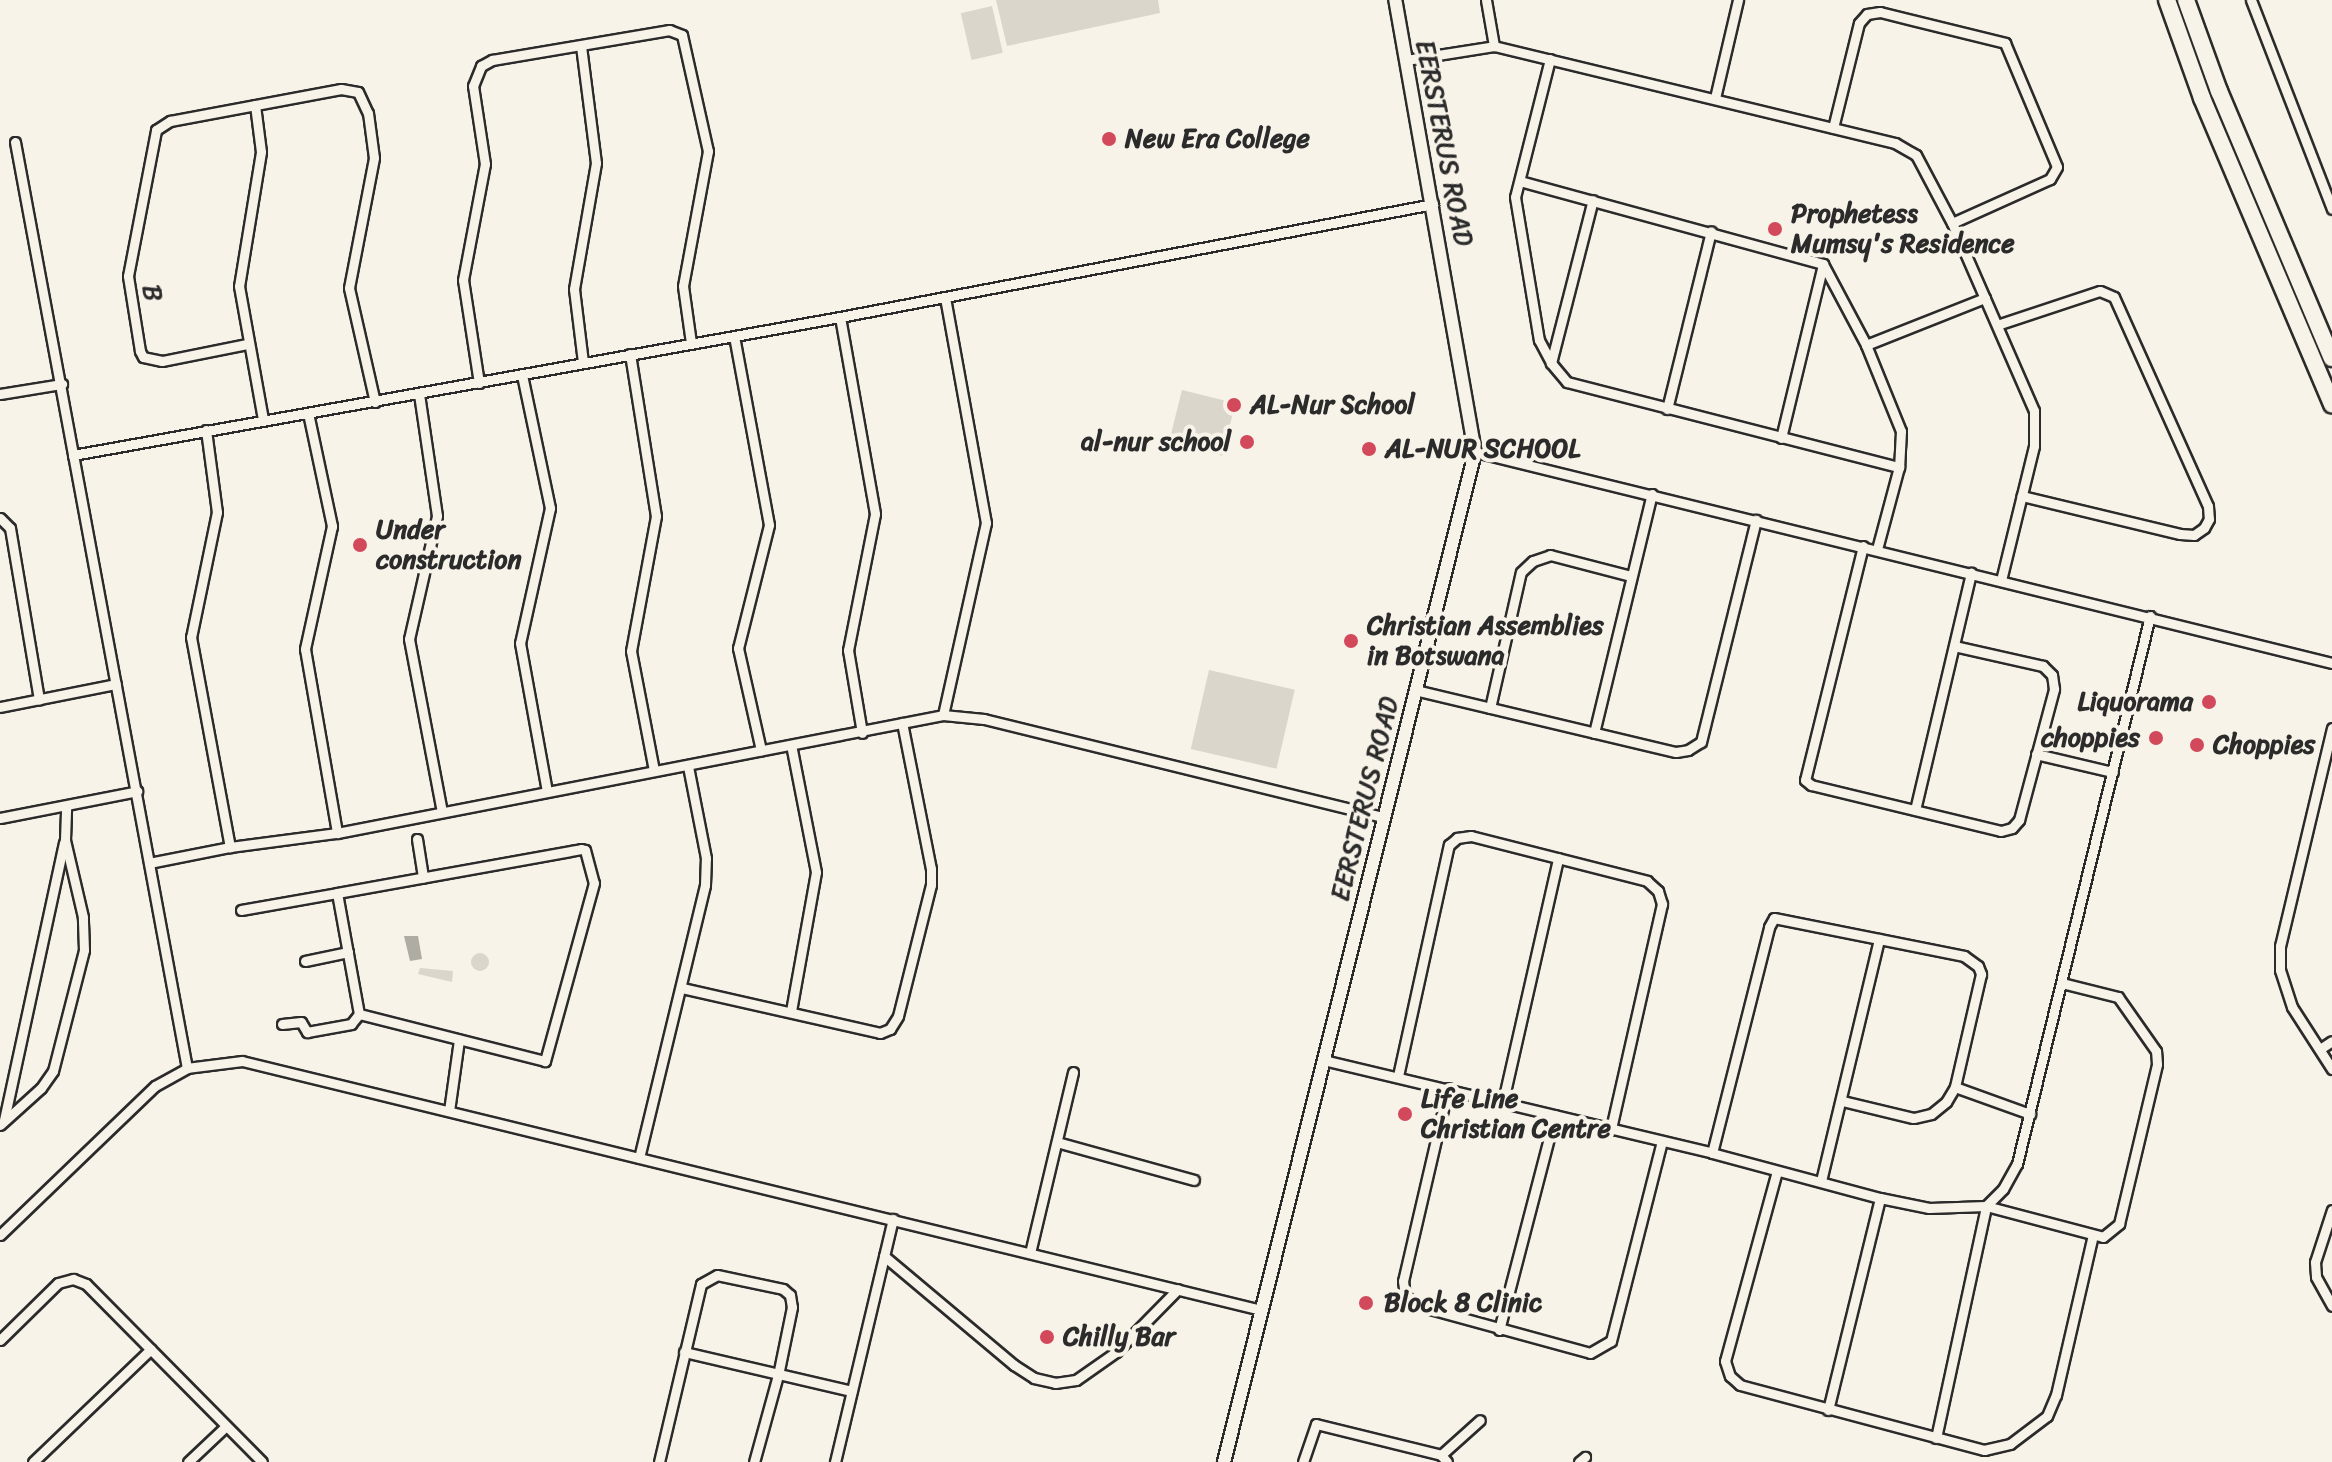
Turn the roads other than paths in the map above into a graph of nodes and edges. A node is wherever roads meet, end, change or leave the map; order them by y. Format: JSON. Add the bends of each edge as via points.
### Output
{"nodes":[{"id":1,"x":1395,"y":0,"type":"edge"},
{"id":2,"x":1486,"y":0,"type":"edge"},
{"id":3,"x":1738,"y":0,"type":"edge"},
{"id":4,"x":2167,"y":0,"type":"edge"},
{"id":5,"x":2186,"y":0,"type":"edge"},
{"id":6,"x":2251,"y":0,"type":"edge"},
{"id":7,"x":581,"y":46,"type":"junction"},
{"id":8,"x":1494,"y":46,"type":"junction"},
{"id":9,"x":1550,"y":59,"type":"junction"},
{"id":10,"x":1406,"y":60,"type":"junction"},
{"id":11,"x":1715,"y":98,"type":"junction"},
{"id":12,"x":255,"y":105,"type":"junction"},
{"id":13,"x":1833,"y":128,"type":"junction"},
{"id":14,"x":15,"y":142,"type":"dead end"},
{"id":15,"x":1520,"y":181,"type":"junction"},
{"id":16,"x":1593,"y":200,"type":"junction"},
{"id":17,"x":1433,"y":204,"type":"junction"},
{"id":18,"x":2332,"y":209,"type":"edge"},
{"id":19,"x":1952,"y":223,"type":"junction"},
{"id":20,"x":1711,"y":231,"type":"junction"},
{"id":21,"x":1823,"y":264,"type":"junction"},
{"id":22,"x":945,"y":298,"type":"junction"},
{"id":23,"x":1985,"y":298,"type":"junction"},
{"id":24,"x":840,"y":317,"type":"junction"},
{"id":25,"x":1997,"y":325,"type":"junction"},
{"id":26,"x":734,"y":336,"type":"junction"},
{"id":27,"x":691,"y":343,"type":"junction"},
{"id":28,"x":247,"y":344,"type":"junction"},
{"id":29,"x":1866,"y":345,"type":"junction"},
{"id":30,"x":630,"y":354,"type":"junction"},
{"id":31,"x":2332,"y":358,"type":"edge"},
{"id":32,"x":583,"y":362,"type":"junction"},
{"id":33,"x":1551,"y":363,"type":"junction"},
{"id":34,"x":522,"y":375,"type":"junction"},
{"id":35,"x":479,"y":383,"type":"junction"},
{"id":36,"x":62,"y":384,"type":"junction"},
{"id":37,"x":0,"y":394,"type":"edge"},
{"id":38,"x":419,"y":394,"type":"junction"},
{"id":39,"x":375,"y":402,"type":"junction"},
{"id":40,"x":2332,"y":405,"type":"edge"},
{"id":41,"x":1667,"y":409,"type":"junction"},
{"id":42,"x":308,"y":413,"type":"junction"},
{"id":43,"x":263,"y":420,"type":"junction"},
{"id":44,"x":206,"y":430,"type":"junction"},
{"id":45,"x":1781,"y":438,"type":"junction"},
{"id":46,"x":1475,"y":452,"type":"junction"},
{"id":47,"x":73,"y":455,"type":"junction"},
{"id":48,"x":1899,"y":467,"type":"junction"},
{"id":49,"x":1652,"y":494,"type":"junction"},
{"id":50,"x":2022,"y":496,"type":"junction"},
{"id":51,"x":0,"y":518,"type":"edge"},
{"id":52,"x":1756,"y":520,"type":"junction"},
{"id":53,"x":1863,"y":546,"type":"junction"},
{"id":54,"x":1877,"y":549,"type":"junction"},
{"id":55,"x":1971,"y":573,"type":"junction"},
{"id":56,"x":1631,"y":576,"type":"junction"},
{"id":57,"x":2001,"y":580,"type":"junction"},
{"id":58,"x":2150,"y":616,"type":"junction"},
{"id":59,"x":1954,"y":646,"type":"junction"},
{"id":60,"x":2332,"y":663,"type":"edge"},
{"id":61,"x":116,"y":684,"type":"junction"},
{"id":62,"x":1415,"y":690,"type":"junction"},
{"id":63,"x":39,"y":700,"type":"junction"},
{"id":64,"x":0,"y":707,"type":"edge"},
{"id":65,"x":1490,"y":708,"type":"junction"},
{"id":66,"x":943,"y":715,"type":"junction"},
{"id":67,"x":902,"y":723,"type":"junction"},
{"id":68,"x":2332,"y":728,"type":"edge"},
{"id":69,"x":862,"y":733,"type":"junction"},
{"id":70,"x":1594,"y":733,"type":"junction"},
{"id":71,"x":791,"y":745,"type":"junction"},
{"id":72,"x":761,"y":750,"type":"junction"},
{"id":73,"x":2036,"y":754,"type":"junction"},
{"id":74,"x":688,"y":766,"type":"junction"},
{"id":75,"x":654,"y":770,"type":"junction"},
{"id":76,"x":2113,"y":772,"type":"junction"},
{"id":77,"x":137,"y":791,"type":"junction"},
{"id":78,"x":547,"y":792,"type":"junction"},
{"id":79,"x":66,"y":807,"type":"junction"},
{"id":80,"x":1915,"y":810,"type":"junction"},
{"id":81,"x":442,"y":812,"type":"junction"},
{"id":82,"x":1384,"y":817,"type":"junction"},
{"id":83,"x":0,"y":818,"type":"edge"},
{"id":84,"x":337,"y":833,"type":"junction"},
{"id":85,"x":417,"y":839,"type":"dead end"},
{"id":86,"x":65,"y":840,"type":"junction"},
{"id":87,"x":230,"y":847,"type":"junction"},
{"id":88,"x":1558,"y":858,"type":"junction"},
{"id":89,"x":149,"y":863,"type":"junction"},
{"id":90,"x":423,"y":878,"type":"junction"},
{"id":91,"x":337,"y":893,"type":"junction"},
{"id":92,"x":241,"y":910,"type":"dead end"},
{"id":93,"x":1879,"y":939,"type":"junction"},
{"id":94,"x":348,"y":952,"type":"junction"},
{"id":95,"x":305,"y":961,"type":"dead end"},
{"id":96,"x":2062,"y":983,"type":"junction"},
{"id":97,"x":682,"y":988,"type":"junction"},
{"id":98,"x":791,"y":1011,"type":"junction"},
{"id":99,"x":359,"y":1014,"type":"junction"},
{"id":100,"x":282,"y":1024,"type":"dead end"},
{"id":101,"x":459,"y":1040,"type":"junction"},
{"id":102,"x":2332,"y":1041,"type":"edge"},
{"id":103,"x":2320,"y":1049,"type":"junction"},
{"id":104,"x":1323,"y":1060,"type":"junction"},
{"id":105,"x":187,"y":1068,"type":"junction"},
{"id":106,"x":2332,"y":1069,"type":"edge"},
{"id":107,"x":1073,"y":1072,"type":"dead end"},
{"id":108,"x":1398,"y":1076,"type":"junction"},
{"id":109,"x":1955,"y":1087,"type":"junction"},
{"id":110,"x":1448,"y":1088,"type":"junction"},
{"id":111,"x":1503,"y":1101,"type":"junction"},
{"id":112,"x":1842,"y":1101,"type":"junction"},
{"id":113,"x":449,"y":1111,"type":"junction"},
{"id":114,"x":2030,"y":1114,"type":"junction"},
{"id":115,"x":1555,"y":1115,"type":"junction"},
{"id":116,"x":2,"y":1122,"type":"edge"},
{"id":117,"x":1611,"y":1129,"type":"junction"},
{"id":118,"x":1662,"y":1141,"type":"junction"},
{"id":119,"x":1057,"y":1142,"type":"junction"},
{"id":120,"x":1712,"y":1153,"type":"junction"},
{"id":121,"x":639,"y":1158,"type":"junction"},
{"id":122,"x":1777,"y":1171,"type":"junction"},
{"id":123,"x":1194,"y":1180,"type":"dead end"},
{"id":124,"x":1821,"y":1181,"type":"junction"},
{"id":125,"x":1880,"y":1198,"type":"junction"},
{"id":126,"x":1986,"y":1206,"type":"junction"},
{"id":127,"x":2332,"y":1210,"type":"edge"},
{"id":128,"x":893,"y":1219,"type":"junction"},
{"id":129,"x":0,"y":1235,"type":"edge"},
{"id":130,"x":2093,"y":1235,"type":"junction"},
{"id":131,"x":1030,"y":1253,"type":"junction"},
{"id":132,"x":884,"y":1256,"type":"junction"},
{"id":133,"x":1178,"y":1289,"type":"junction"},
{"id":134,"x":2332,"y":1306,"type":"edge"},
{"id":135,"x":1261,"y":1310,"type":"junction"},
{"id":136,"x":1499,"y":1330,"type":"junction"},
{"id":137,"x":0,"y":1340,"type":"edge"},
{"id":138,"x":151,"y":1349,"type":"junction"},
{"id":139,"x":684,"y":1352,"type":"junction"},
{"id":140,"x":778,"y":1375,"type":"junction"},
{"id":141,"x":852,"y":1391,"type":"junction"},
{"id":142,"x":1828,"y":1410,"type":"junction"},
{"id":143,"x":1480,"y":1420,"type":"dead end"},
{"id":144,"x":225,"y":1427,"type":"junction"},
{"id":145,"x":1936,"y":1438,"type":"junction"},
{"id":146,"x":1444,"y":1458,"type":"edge"},
{"id":147,"x":33,"y":1462,"type":"edge"},
{"id":148,"x":188,"y":1462,"type":"edge"},
{"id":149,"x":262,"y":1462,"type":"edge"},
{"id":150,"x":659,"y":1462,"type":"edge"},
{"id":151,"x":754,"y":1462,"type":"edge"},
{"id":152,"x":835,"y":1462,"type":"edge"},
{"id":153,"x":1224,"y":1462,"type":"edge"},
{"id":154,"x":1303,"y":1462,"type":"edge"}],
"edges":[{"from":1,"to":10,"type":"street","name":"EERSTERUS ROAD"},
{"from":2,"to":8,"type":"street"},
{"from":3,"to":11,"type":"street"},
{"from":4,"to":40,"type":"highway","via":[[2225,154]]},
{"from":5,"to":31,"type":"highway"},
{"from":6,"to":18,"type":"street"},
{"from":7,"to":27,"type":"street","via":[[669,30],[686,41],[708,151],[683,286]]},
{"from":7,"to":32,"type":"street","via":[[596,163],[574,289]]},
{"from":7,"to":35,"type":"street","via":[[492,60],[475,76],[485,164],[463,280]]},
{"from":8,"to":9,"type":"street"},
{"from":8,"to":10,"type":"street"},
{"from":9,"to":11,"type":"street"},
{"from":9,"to":15,"type":"street"},
{"from":10,"to":17,"type":"street","name":"EERSTERUS ROAD"},
{"from":11,"to":13,"type":"street"},
{"from":12,"to":28,"type":"street","via":[[261,152],[239,286]]},
{"from":12,"to":28,"type":"street","name":"B","via":[[170,121],[156,130],[128,276],[143,357],[162,361]]},
{"from":12,"to":39,"type":"street","via":[[341,89],[358,92],[364,100],[374,158],[349,288]]},
{"from":13,"to":19,"type":"street","via":[[1895,143],[1916,155]]},
{"from":13,"to":19,"type":"street","via":[[1859,23],[1867,14],[1880,12],[2005,43],[2057,167],[2050,179]]},
{"from":14,"to":36,"type":"street"},
{"from":15,"to":16,"type":"street"},
{"from":15,"to":33,"type":"street","via":[[1516,211],[1539,340]]},
{"from":16,"to":20,"type":"street"},
{"from":16,"to":33,"type":"street"},
{"from":17,"to":22,"type":"street"},
{"from":17,"to":46,"type":"street","name":"EERSTERUS ROAD"},
{"from":19,"to":23,"type":"street"},
{"from":20,"to":21,"type":"street"},
{"from":20,"to":41,"type":"street"},
{"from":21,"to":29,"type":"street"},
{"from":21,"to":45,"type":"street"},
{"from":22,"to":24,"type":"street"},
{"from":22,"to":66,"type":"street","via":[[986,523]]},
{"from":23,"to":25,"type":"street"},
{"from":23,"to":29,"type":"street"},
{"from":24,"to":26,"type":"street"},
{"from":24,"to":69,"type":"street","via":[[875,514],[848,650]]},
{"from":25,"to":50,"type":"street","via":[[2034,411],[2034,446]]},
{"from":25,"to":50,"type":"street","via":[[2100,291],[2114,297],[2208,506],[2209,519],[2194,535],[2180,534]]},
{"from":26,"to":27,"type":"street"},
{"from":26,"to":72,"type":"street","via":[[769,525],[738,648]]},
{"from":27,"to":30,"type":"street"},
{"from":28,"to":43,"type":"street"},
{"from":29,"to":48,"type":"street","via":[[1901,431]]},
{"from":30,"to":32,"type":"street"},
{"from":30,"to":75,"type":"street","via":[[656,516],[631,651]]},
{"from":32,"to":34,"type":"street"},
{"from":33,"to":41,"type":"street","via":[[1572,386]]},
{"from":34,"to":35,"type":"street"},
{"from":34,"to":78,"type":"street","via":[[550,508],[520,643]]},
{"from":35,"to":38,"type":"street"},
{"from":36,"to":37,"type":"street"},
{"from":36,"to":47,"type":"street"},
{"from":38,"to":39,"type":"street"},
{"from":38,"to":81,"type":"street","via":[[437,516],[409,639]]},
{"from":39,"to":42,"type":"street"},
{"from":41,"to":45,"type":"street"},
{"from":42,"to":43,"type":"street"},
{"from":42,"to":84,"type":"street","via":[[332,526],[304,644]]},
{"from":43,"to":44,"type":"street"},
{"from":44,"to":47,"type":"street"},
{"from":44,"to":87,"type":"street","via":[[217,512],[191,637]]},
{"from":45,"to":48,"type":"street"},
{"from":46,"to":49,"type":"street"},
{"from":46,"to":62,"type":"street","name":"EERSTERUS ROAD"},
{"from":47,"to":61,"type":"street"},
{"from":48,"to":54,"type":"street"},
{"from":49,"to":52,"type":"street"},
{"from":49,"to":56,"type":"street"},
{"from":50,"to":57,"type":"street"},
{"from":51,"to":63,"type":"street","via":[[10,528]]},
{"from":52,"to":53,"type":"street"},
{"from":52,"to":70,"type":"street","via":[[1701,742],[1676,752]]},
{"from":53,"to":54,"type":"street"},
{"from":53,"to":80,"type":"street","via":[[1805,780]]},
{"from":54,"to":55,"type":"street"},
{"from":55,"to":57,"type":"street"},
{"from":55,"to":59,"type":"street"},
{"from":56,"to":65,"type":"street","via":[[1550,555],[1521,572]]},
{"from":56,"to":70,"type":"street"},
{"from":57,"to":58,"type":"street"},
{"from":58,"to":60,"type":"street"},
{"from":58,"to":76,"type":"street"},
{"from":59,"to":73,"type":"street","via":[[2043,666],[2052,675],[2054,689]]},
{"from":59,"to":80,"type":"street"},
{"from":61,"to":63,"type":"street"},
{"from":61,"to":77,"type":"street"},
{"from":62,"to":65,"type":"street"},
{"from":62,"to":82,"type":"street","name":"EERSTERUS ROAD"},
{"from":63,"to":64,"type":"street"},
{"from":65,"to":70,"type":"street"},
{"from":66,"to":67,"type":"street"},
{"from":66,"to":82,"type":"street","via":[[984,719]]},
{"from":67,"to":69,"type":"street"},
{"from":67,"to":98,"type":"street","via":[[931,869],[929,898],[898,1016],[880,1033]]},
{"from":68,"to":103,"type":"street","via":[[2280,946],[2284,988]]},
{"from":69,"to":71,"type":"street"},
{"from":71,"to":72,"type":"street"},
{"from":71,"to":98,"type":"street","via":[[816,872]]},
{"from":72,"to":74,"type":"street"},
{"from":73,"to":76,"type":"street"},
{"from":73,"to":80,"type":"street","via":[[2019,820],[2012,828],[2001,831]]},
{"from":74,"to":75,"type":"street"},
{"from":74,"to":97,"type":"street","via":[[706,871]]},
{"from":75,"to":78,"type":"street"},
{"from":76,"to":96,"type":"street"},
{"from":77,"to":79,"type":"street"},
{"from":77,"to":89,"type":"street"},
{"from":78,"to":81,"type":"street"},
{"from":79,"to":83,"type":"street"},
{"from":79,"to":86,"type":"street"},
{"from":81,"to":84,"type":"street"},
{"from":82,"to":104,"type":"street","name":"EERSTERUS ROAD"},
{"from":84,"to":87,"type":"street"},
{"from":85,"to":90,"type":"street"},
{"from":86,"to":116,"type":"street"},
{"from":86,"to":116,"type":"street","via":[[83,917],[84,950],[53,1071]]},
{"from":87,"to":89,"type":"street"},
{"from":88,"to":108,"type":"street","via":[[1471,836],[1449,845]]},
{"from":88,"to":111,"type":"street"},
{"from":88,"to":117,"type":"street","via":[[1647,881],[1662,904]]},
{"from":89,"to":105,"type":"street"},
{"from":90,"to":91,"type":"street"},
{"from":90,"to":101,"type":"street","via":[[581,849],[595,879],[545,1061]]},
{"from":91,"to":92,"type":"street"},
{"from":91,"to":94,"type":"street"},
{"from":93,"to":109,"type":"street","via":[[1964,956],[1978,966],[1981,983]]},
{"from":93,"to":112,"type":"street"},
{"from":93,"to":120,"type":"street","via":[[1774,918]]},
{"from":94,"to":95,"type":"street"},
{"from":94,"to":99,"type":"street"},
{"from":96,"to":114,"type":"street"},
{"from":96,"to":130,"type":"street","via":[[2118,997],[2156,1051],[2119,1224],[2103,1237]]},
{"from":97,"to":98,"type":"street"},
{"from":97,"to":121,"type":"street"},
{"from":99,"to":100,"type":"street","via":[[351,1024],[307,1032],[301,1022]]},
{"from":99,"to":101,"type":"street"},
{"from":101,"to":113,"type":"street"},
{"from":102,"to":103,"type":"street"},
{"from":103,"to":106,"type":"street"},
{"from":104,"to":108,"type":"street"},
{"from":104,"to":135,"type":"street","name":"EERSTERUS ROAD"},
{"from":105,"to":113,"type":"street","via":[[211,1062],[257,1063]]},
{"from":105,"to":129,"type":"street","via":[[155,1086]]},
{"from":107,"to":119,"type":"street"},
{"from":108,"to":110,"type":"street"},
{"from":109,"to":112,"type":"street","via":[[1931,1114],[1913,1118]]},
{"from":109,"to":114,"type":"street"},
{"from":110,"to":111,"type":"street"},
{"from":110,"to":136,"type":"street","via":[[1403,1281],[1405,1295],[1415,1305]]},
{"from":111,"to":115,"type":"street"},
{"from":112,"to":124,"type":"street"},
{"from":113,"to":121,"type":"street"},
{"from":114,"to":126,"type":"street","via":[[2017,1164]]},
{"from":115,"to":117,"type":"street"},
{"from":115,"to":136,"type":"street"},
{"from":117,"to":118,"type":"street"},
{"from":118,"to":120,"type":"street"},
{"from":118,"to":136,"type":"street","via":[[1611,1341],[1590,1353]]},
{"from":119,"to":123,"type":"street"},
{"from":119,"to":131,"type":"street"},
{"from":120,"to":122,"type":"street"},
{"from":121,"to":128,"type":"street"},
{"from":122,"to":124,"type":"street"},
{"from":122,"to":142,"type":"street","via":[[1725,1361],[1740,1385]]},
{"from":124,"to":125,"type":"street"},
{"from":125,"to":126,"type":"street","via":[[1929,1208]]},
{"from":125,"to":142,"type":"street"},
{"from":126,"to":130,"type":"street"},
{"from":126,"to":145,"type":"street"},
{"from":127,"to":134,"type":"street","via":[[2315,1262],[2316,1277]]},
{"from":128,"to":131,"type":"street"},
{"from":128,"to":132,"type":"street"},
{"from":130,"to":145,"type":"street","via":[[2047,1416],[1995,1449]]},
{"from":131,"to":133,"type":"street"},
{"from":132,"to":133,"type":"street","via":[[1014,1365],[1055,1383],[1076,1380],[1116,1352]]},
{"from":132,"to":141,"type":"street"},
{"from":133,"to":135,"type":"street"},
{"from":135,"to":153,"type":"street","name":"EERSTERUS ROAD"},
{"from":137,"to":138,"type":"street","via":[[58,1283],[73,1279],[86,1284]]},
{"from":138,"to":144,"type":"street"},
{"from":138,"to":147,"type":"street"},
{"from":139,"to":140,"type":"street"},
{"from":139,"to":140,"type":"street","via":[[701,1284],[709,1277],[783,1289],[792,1307]]},
{"from":139,"to":150,"type":"street"},
{"from":140,"to":141,"type":"street"},
{"from":140,"to":151,"type":"street"},
{"from":141,"to":152,"type":"street"},
{"from":142,"to":145,"type":"street"},
{"from":143,"to":146,"type":"street"},
{"from":144,"to":148,"type":"street"},
{"from":144,"to":149,"type":"street"},
{"from":146,"to":154,"type":"street","via":[[1316,1424]]}]}
